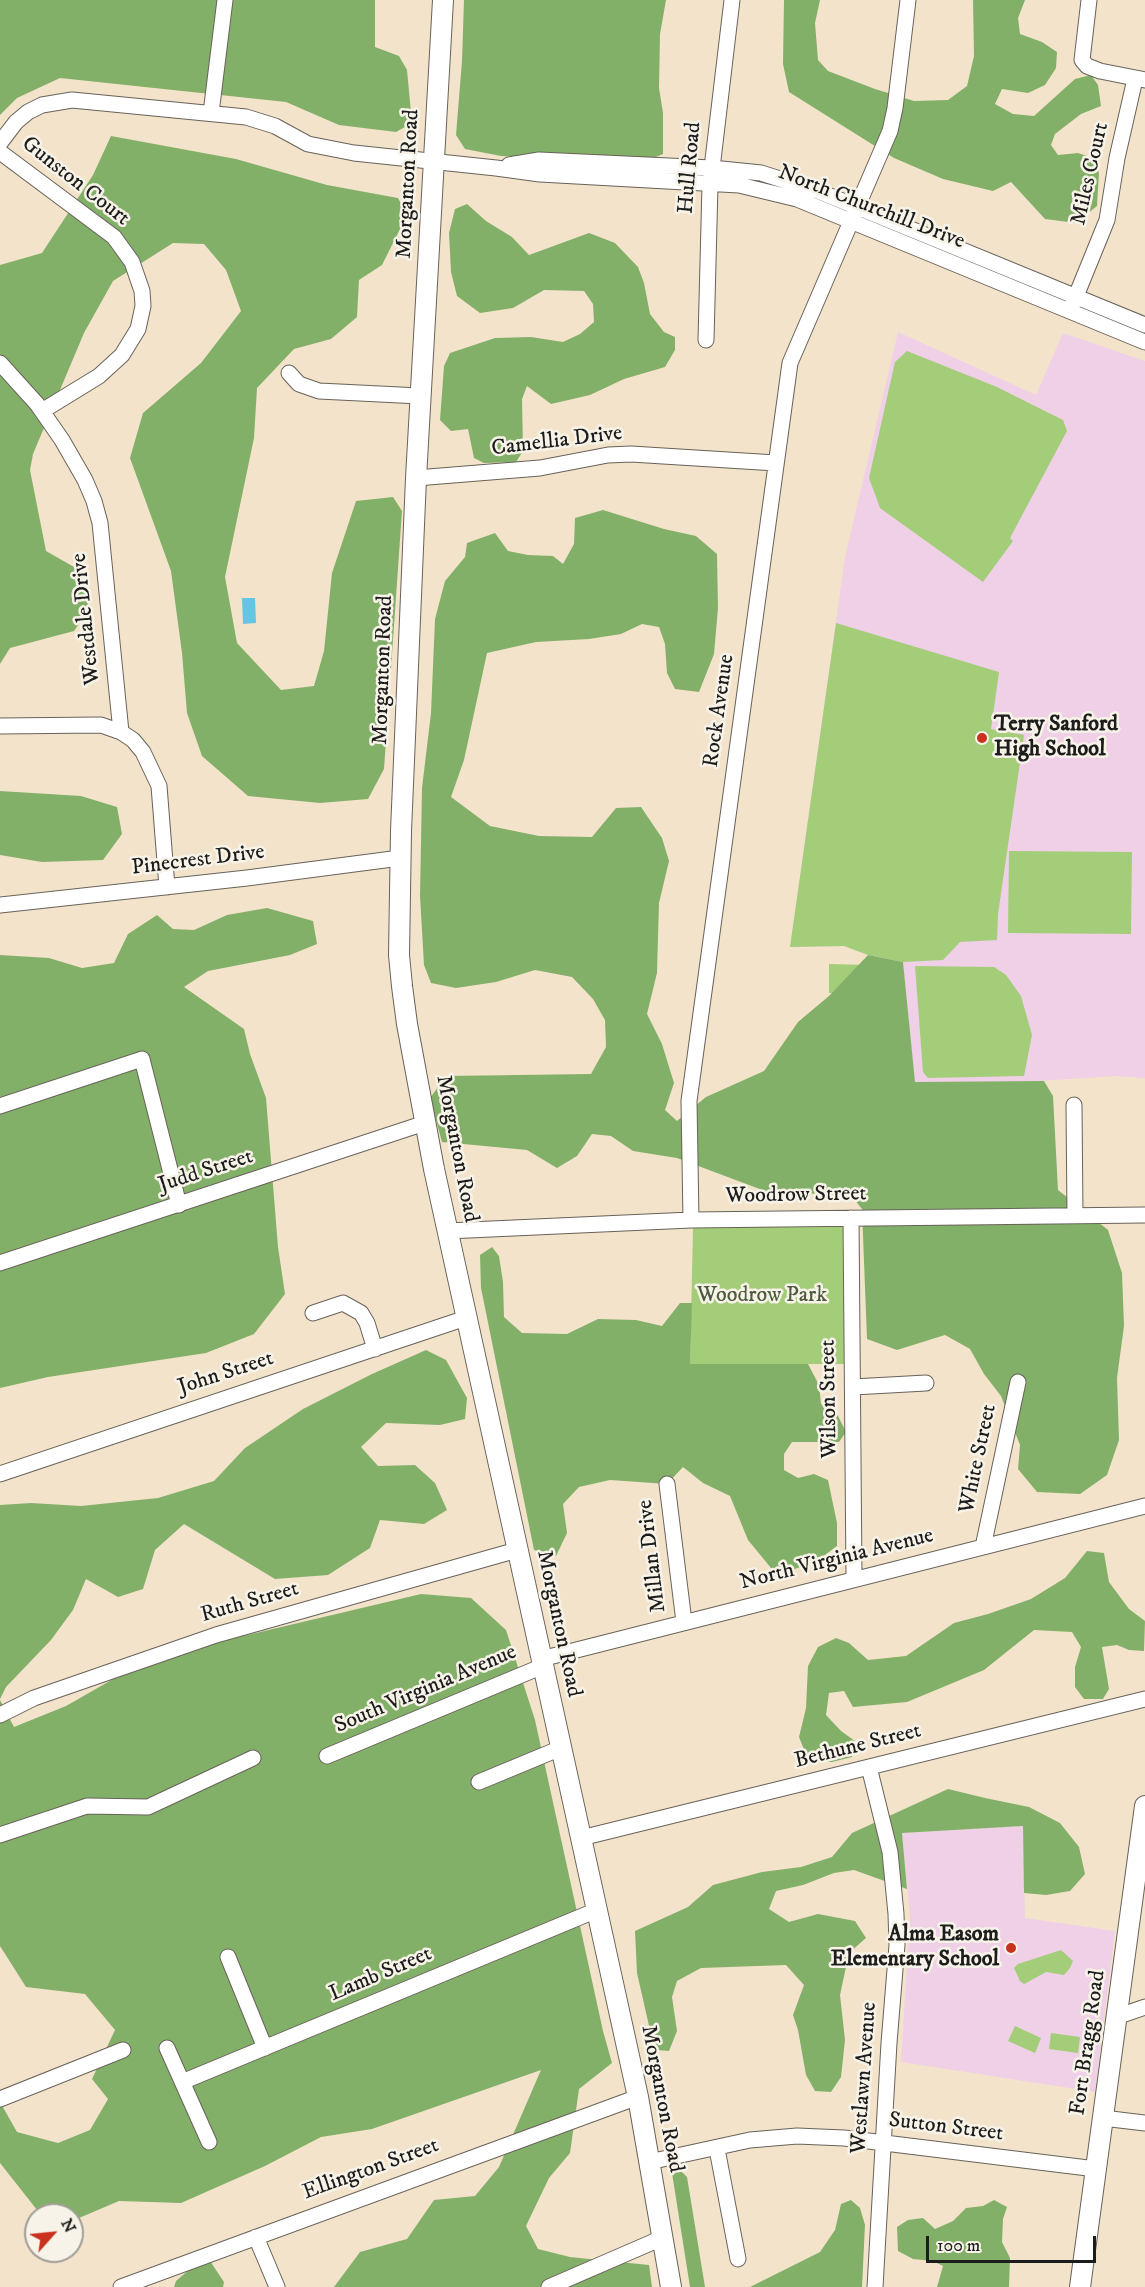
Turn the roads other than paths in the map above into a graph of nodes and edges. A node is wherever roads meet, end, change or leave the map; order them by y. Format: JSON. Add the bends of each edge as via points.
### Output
{"nodes":[{"id":1,"x":225,"y":0,"type":"edge"},
{"id":2,"x":443,"y":0,"type":"edge"},
{"id":3,"x":732,"y":0,"type":"edge"},
{"id":4,"x":908,"y":0,"type":"edge"},
{"id":5,"x":1089,"y":0,"type":"edge"},
{"id":6,"x":1140,"y":79,"type":"edge"},
{"id":7,"x":211,"y":113,"type":"junction"},
{"id":8,"x":0,"y":143,"type":"edge"},
{"id":9,"x":0,"y":152,"type":"edge"},
{"id":10,"x":435,"y":162,"type":"junction"},
{"id":11,"x":496,"y":168,"type":"junction"},
{"id":12,"x":712,"y":168,"type":"junction"},
{"id":13,"x":710,"y":185,"type":"junction"},
{"id":14,"x":854,"y":213,"type":"junction"},
{"id":15,"x":1072,"y":304,"type":"junction"},
{"id":16,"x":1145,"y":325,"type":"edge"},
{"id":17,"x":706,"y":340,"type":"dead end"},
{"id":18,"x":1145,"y":342,"type":"edge"},
{"id":19,"x":0,"y":363,"type":"edge"},
{"id":20,"x":289,"y":374,"type":"dead end"},
{"id":21,"x":420,"y":396,"type":"junction"},
{"id":22,"x":42,"y":411,"type":"junction"},
{"id":23,"x":776,"y":463,"type":"junction"},
{"id":24,"x":416,"y":478,"type":"junction"},
{"id":25,"x":0,"y":726,"type":"edge"},
{"id":26,"x":121,"y":732,"type":"junction"},
{"id":27,"x":400,"y":858,"type":"junction"},
{"id":28,"x":167,"y":887,"type":"junction"},
{"id":29,"x":0,"y":905,"type":"edge"},
{"id":30,"x":1074,"y":1105,"type":"dead end"},
{"id":31,"x":0,"y":1106,"type":"edge"},
{"id":32,"x":425,"y":1124,"type":"junction"},
{"id":33,"x":179,"y":1205,"type":"junction"},
{"id":34,"x":1076,"y":1215,"type":"junction"},
{"id":35,"x":1145,"y":1215,"type":"edge"},
{"id":36,"x":851,"y":1218,"type":"junction"},
{"id":37,"x":691,"y":1220,"type":"junction"},
{"id":38,"x":447,"y":1231,"type":"junction"},
{"id":39,"x":0,"y":1263,"type":"edge"},
{"id":40,"x":313,"y":1313,"type":"dead end"},
{"id":41,"x":466,"y":1318,"type":"junction"},
{"id":42,"x":375,"y":1349,"type":"junction"},
{"id":43,"x":1018,"y":1382,"type":"dead end"},
{"id":44,"x":926,"y":1383,"type":"dead end"},
{"id":45,"x":853,"y":1387,"type":"junction"},
{"id":46,"x":0,"y":1473,"type":"edge"},
{"id":47,"x":667,"y":1484,"type":"dead end"},
{"id":48,"x":1145,"y":1506,"type":"edge"},
{"id":49,"x":983,"y":1547,"type":"junction"},
{"id":50,"x":518,"y":1550,"type":"junction"},
{"id":51,"x":854,"y":1579,"type":"junction"},
{"id":52,"x":684,"y":1622,"type":"junction"},
{"id":53,"x":542,"y":1663,"type":"junction"},
{"id":54,"x":1145,"y":1699,"type":"edge"},
{"id":55,"x":0,"y":1715,"type":"edge"},
{"id":56,"x":561,"y":1748,"type":"junction"},
{"id":57,"x":327,"y":1756,"type":"dead end"},
{"id":58,"x":253,"y":1758,"type":"dead end"},
{"id":59,"x":869,"y":1767,"type":"junction"},
{"id":60,"x":479,"y":1782,"type":"dead end"},
{"id":61,"x":1145,"y":1811,"type":"edge"},
{"id":62,"x":0,"y":1836,"type":"edge"},
{"id":63,"x":581,"y":1838,"type":"junction"},
{"id":64,"x":597,"y":1910,"type":"junction"},
{"id":65,"x":228,"y":1957,"type":"dead end"},
{"id":66,"x":1145,"y":2007,"type":"edge"},
{"id":67,"x":1116,"y":2017,"type":"junction"},
{"id":68,"x":167,"y":2048,"type":"dead end"},
{"id":69,"x":265,"y":2048,"type":"junction"},
{"id":70,"x":123,"y":2050,"type":"dead end"},
{"id":71,"x":182,"y":2082,"type":"junction"},
{"id":72,"x":638,"y":2097,"type":"junction"},
{"id":73,"x":0,"y":2099,"type":"edge"},
{"id":74,"x":1103,"y":2118,"type":"junction"},
{"id":75,"x":1145,"y":2124,"type":"edge"},
{"id":76,"x":209,"y":2142,"type":"dead end"},
{"id":77,"x":883,"y":2142,"type":"junction"},
{"id":78,"x":717,"y":2149,"type":"junction"},
{"id":79,"x":649,"y":2162,"type":"junction"},
{"id":80,"x":1096,"y":2169,"type":"junction"},
{"id":81,"x":256,"y":2237,"type":"junction"},
{"id":82,"x":662,"y":2238,"type":"junction"},
{"id":83,"x":738,"y":2259,"type":"dead end"},
{"id":84,"x":121,"y":2287,"type":"edge"},
{"id":85,"x":277,"y":2287,"type":"edge"},
{"id":86,"x":549,"y":2287,"type":"edge"},
{"id":87,"x":670,"y":2287,"type":"edge"},
{"id":88,"x":875,"y":2287,"type":"edge"},
{"id":89,"x":1080,"y":2287,"type":"edge"}],
"edges":[{"from":1,"to":7,"type":"street"},
{"from":2,"to":10,"type":"main road","name":"Morganton Road"},
{"from":3,"to":12,"type":"street","name":"Hull Road"},
{"from":4,"to":14,"type":"street","name":"Rock Avenue","via":[[893,123]]},
{"from":5,"to":6,"type":"street","via":[[1083,60],[1087,66]]},
{"from":6,"to":15,"type":"street","name":"Miles Court","via":[[1117,158],[1107,220]]},
{"from":7,"to":8,"type":"street","name":"North Churchill Drive","via":[[57,101],[28,112]]},
{"from":7,"to":10,"type":"street","name":"North Churchill Drive","via":[[261,120],[323,149]]},
{"from":9,"to":22,"type":"street","name":"Gunston Court","via":[[114,237],[132,262],[142,291],[138,329],[122,355],[99,376]]},
{"from":10,"to":11,"type":"street","name":"North Churchill Drive"},
{"from":10,"to":21,"type":"main road","name":"Morganton Road"},
{"from":11,"to":12,"type":"street","name":"North Churchill Drive","via":[[539,160]]},
{"from":11,"to":13,"type":"street","name":"North Churchill Drive"},
{"from":12,"to":13,"type":"street","name":"Hull Road"},
{"from":12,"to":14,"type":"street","name":"North Churchill Drive","via":[[761,173],[791,181]]},
{"from":13,"to":14,"type":"street","name":"North Churchill Drive","via":[[770,191]]},
{"from":13,"to":17,"type":"street","name":"Hull Road"},
{"from":14,"to":15,"type":"street","name":"North Churchill Drive"},
{"from":14,"to":23,"type":"street","name":"Rock Avenue","via":[[790,363]]},
{"from":15,"to":16,"type":"street","name":"North Churchill Drive"},
{"from":15,"to":18,"type":"street","name":"North Churchill Drive"},
{"from":19,"to":22,"type":"street","name":"Westdale Drive"},
{"from":20,"to":21,"type":"street","via":[[299,384],[319,391]]},
{"from":21,"to":24,"type":"main road","name":"Morganton Road"},
{"from":22,"to":26,"type":"street","name":"Westdale Drive","via":[[80,469],[100,523]]},
{"from":23,"to":24,"type":"street","name":"Camellia Drive","via":[[631,454],[540,468]]},
{"from":23,"to":37,"type":"street","name":"Rock Avenue","via":[[688,1101]]},
{"from":24,"to":27,"type":"main road","name":"Morganton Road"},
{"from":25,"to":26,"type":"street","via":[[101,724]]},
{"from":26,"to":28,"type":"street","via":[[143,752],[159,786]]},
{"from":27,"to":28,"type":"street","name":"Pinecrest Drive"},
{"from":27,"to":32,"type":"main road","name":"Morganton Road","via":[[399,955]]},
{"from":28,"to":29,"type":"street","name":"Pinecrest Drive"},
{"from":30,"to":34,"type":"street"},
{"from":31,"to":33,"type":"street","via":[[142,1059]]},
{"from":32,"to":33,"type":"street","name":"Judd Street"},
{"from":32,"to":38,"type":"main road","name":"Morganton Road"},
{"from":33,"to":39,"type":"street","name":"Judd Street"},
{"from":34,"to":35,"type":"street","name":"Woodrow Street"},
{"from":34,"to":36,"type":"street","name":"Woodrow Street"},
{"from":36,"to":37,"type":"street","name":"Woodrow Street"},
{"from":36,"to":45,"type":"street","name":"Wilson Street"},
{"from":37,"to":38,"type":"street","name":"Woodrow Street"},
{"from":38,"to":41,"type":"main road","name":"Morganton Road"},
{"from":40,"to":42,"type":"street","via":[[343,1303],[361,1313]]},
{"from":41,"to":42,"type":"street","name":"John Street"},
{"from":41,"to":50,"type":"main road","name":"Morganton Road"},
{"from":42,"to":46,"type":"street","name":"John Street"},
{"from":43,"to":49,"type":"street","name":"White Street"},
{"from":44,"to":45,"type":"street"},
{"from":45,"to":51,"type":"street","name":"Wilson Street"},
{"from":47,"to":52,"type":"street","name":"Millan Drive"},
{"from":48,"to":49,"type":"street","name":"North Virginia Avenue"},
{"from":49,"to":51,"type":"street","name":"North Virginia Avenue"},
{"from":50,"to":53,"type":"main road","name":"Morganton Road"},
{"from":50,"to":55,"type":"street","name":"Ruth Street","via":[[216,1635],[34,1698]]},
{"from":51,"to":52,"type":"street","name":"North Virginia Avenue"},
{"from":52,"to":53,"type":"street","name":"North Virginia Avenue"},
{"from":53,"to":56,"type":"main road","name":"Morganton Road"},
{"from":53,"to":57,"type":"street","name":"South Virginia Avenue"},
{"from":54,"to":59,"type":"street","name":"Bethune Street"},
{"from":56,"to":60,"type":"street"},
{"from":56,"to":63,"type":"main road","name":"Morganton Road"},
{"from":58,"to":62,"type":"street","via":[[148,1807],[87,1806]]},
{"from":59,"to":63,"type":"street","name":"Bethune Street"},
{"from":59,"to":77,"type":"street","name":"Westlawn Avenue","via":[[890,1852],[897,1914]]},
{"from":61,"to":67,"type":"main road","name":"Fort Bragg Road"},
{"from":63,"to":64,"type":"main road","name":"Morganton Road"},
{"from":64,"to":69,"type":"street","name":"Lamb Street"},
{"from":64,"to":72,"type":"main road","name":"Morganton Road"},
{"from":65,"to":69,"type":"street"},
{"from":66,"to":67,"type":"street"},
{"from":67,"to":74,"type":"main road","name":"Fort Bragg Road"},
{"from":68,"to":71,"type":"street"},
{"from":69,"to":71,"type":"street","name":"Lamb Street"},
{"from":70,"to":73,"type":"street"},
{"from":71,"to":76,"type":"street"},
{"from":72,"to":79,"type":"main road","name":"Morganton Road"},
{"from":72,"to":81,"type":"street","name":"Ellington Street"},
{"from":74,"to":75,"type":"street"},
{"from":74,"to":80,"type":"main road","name":"Fort Bragg Road"},
{"from":77,"to":78,"type":"street","name":"Sutton Street","via":[[797,2136],[750,2140]]},
{"from":77,"to":80,"type":"street","name":"Sutton Street"},
{"from":77,"to":88,"type":"street","name":"Westlawn Avenue"},
{"from":78,"to":79,"type":"street","name":"Sutton Street"},
{"from":78,"to":83,"type":"street"},
{"from":79,"to":82,"type":"main road","name":"Morganton Road"},
{"from":80,"to":89,"type":"main road","name":"Fort Bragg Road"},
{"from":81,"to":84,"type":"street","name":"Ellington Street"},
{"from":81,"to":85,"type":"street"},
{"from":82,"to":86,"type":"street"},
{"from":82,"to":87,"type":"main road","name":"Morganton Road"}]}
